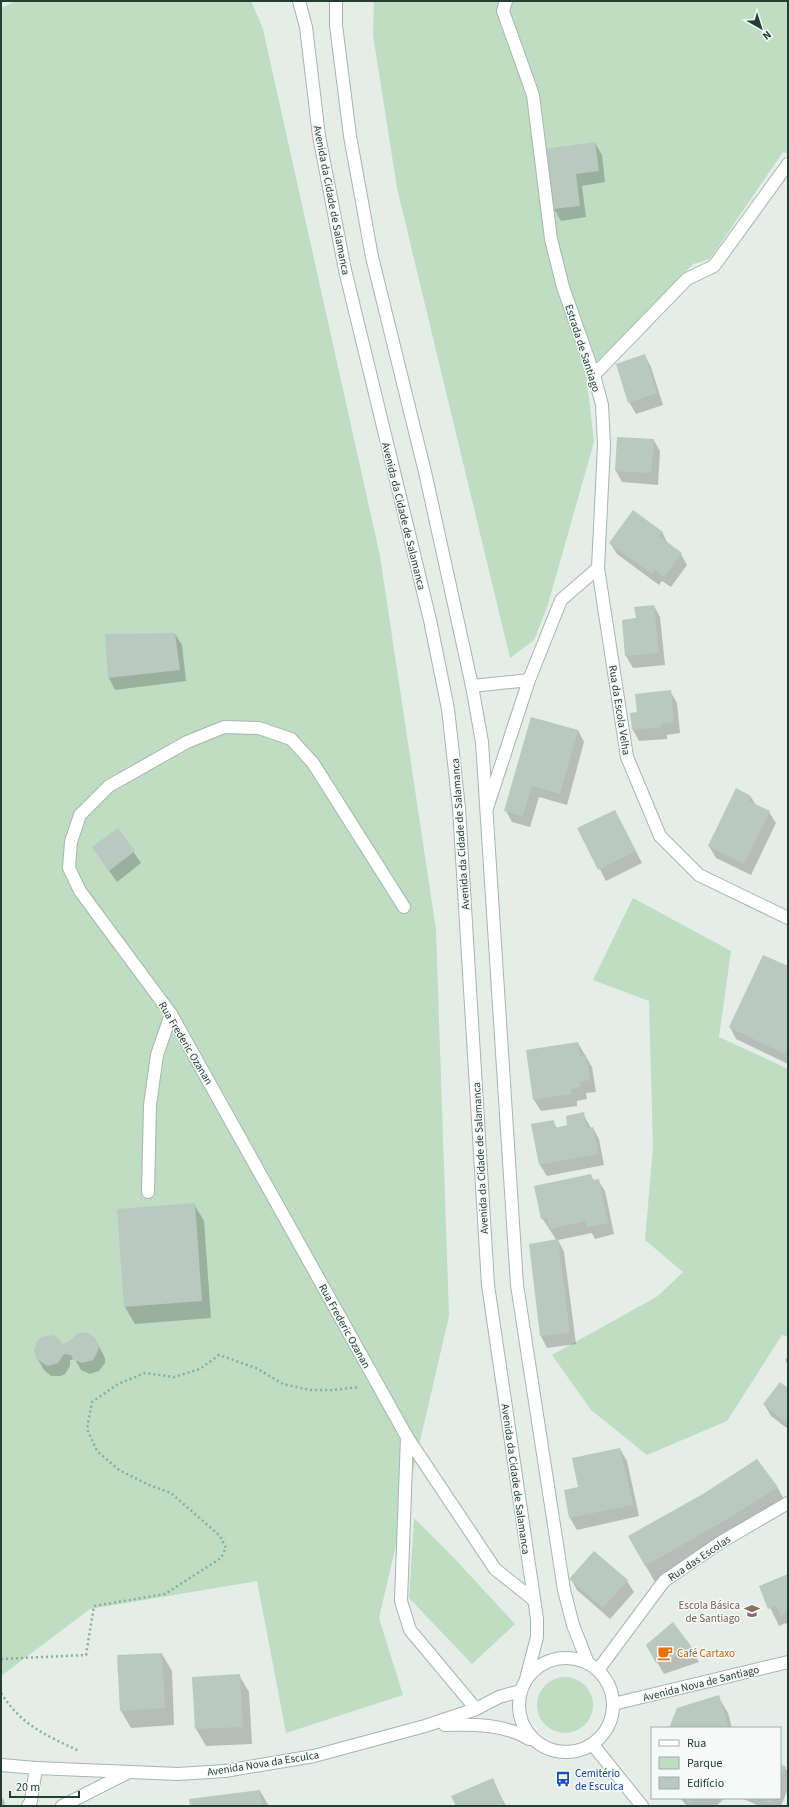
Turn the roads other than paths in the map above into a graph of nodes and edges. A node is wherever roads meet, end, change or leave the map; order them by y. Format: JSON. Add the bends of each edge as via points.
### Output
{"nodes":[{"id":1,"x":299,"y":1,"type":"edge"},
{"id":2,"x":336,"y":1,"type":"edge"},
{"id":3,"x":506,"y":1,"type":"edge"},
{"id":4,"x":788,"y":164,"type":"edge"},
{"id":5,"x":594,"y":375,"type":"junction"},
{"id":6,"x":598,"y":568,"type":"junction"},
{"id":7,"x":529,"y":680,"type":"junction"},
{"id":8,"x":472,"y":686,"type":"junction"},
{"id":9,"x":487,"y":808,"type":"junction"},
{"id":10,"x":404,"y":907,"type":"dead end"},
{"id":11,"x":788,"y":918,"type":"edge"},
{"id":12,"x":171,"y":1014,"type":"junction"},
{"id":13,"x":148,"y":1192,"type":"dead end"},
{"id":14,"x":407,"y":1437,"type":"junction"},
{"id":15,"x":788,"y":1503,"type":"edge"},
{"id":16,"x":534,"y":1600,"type":"junction"},
{"id":17,"x":788,"y":1662,"type":"edge"},
{"id":18,"x":588,"y":1663,"type":"junction"},
{"id":19,"x":598,"y":1670,"type":"junction"},
{"id":20,"x":526,"y":1679,"type":"junction"},
{"id":21,"x":520,"y":1691,"type":"junction"},
{"id":22,"x":614,"y":1704,"type":"junction"},
{"id":23,"x":476,"y":1709,"type":"junction"},
{"id":24,"x":425,"y":1726,"type":"junction"},
{"id":25,"x":536,"y":1743,"type":"junction"},
{"id":26,"x":592,"y":1745,"type":"junction"},
{"id":27,"x":1,"y":1765,"type":"edge"},
{"id":28,"x":36,"y":1768,"type":"junction"},
{"id":29,"x":129,"y":1772,"type":"junction"},
{"id":30,"x":28,"y":1806,"type":"edge"},
{"id":31,"x":62,"y":1806,"type":"edge"},
{"id":32,"x":642,"y":1806,"type":"edge"}],
"edges":[{"from":1,"to":16,"type":"street","name":"Avenida da Cidade de Salamanca","via":[[306,27],[319,136],[345,270],[430,620],[448,709],[459,808],[488,1285]]},
{"from":2,"to":8,"type":"street","via":[[336,25],[350,136],[372,257],[425,472]]},
{"from":3,"to":5,"type":"street","name":"Estrada de Santiago","via":[[503,11],[533,95],[551,239],[563,287]]},
{"from":4,"to":5,"type":"street","via":[[714,266],[687,279]]},
{"from":5,"to":6,"type":"street","name":"Estrada de Santiago","via":[[602,405],[604,445]]},
{"from":6,"to":7,"type":"street","via":[[561,600]]},
{"from":6,"to":11,"type":"street","name":"Rua da Escola Velha","via":[[627,757],[660,836],[699,875]]},
{"from":7,"to":8,"type":"street"},
{"from":7,"to":9,"type":"street"},
{"from":8,"to":9,"type":"street","via":[[482,742]]},
{"from":9,"to":18,"type":"street","via":[[517,1285],[564,1590],[573,1625]]},
{"from":10,"to":12,"type":"street","name":"Rua Frederic Ozanan","via":[[313,763],[291,739],[258,728],[224,727],[187,742],[109,786],[80,815],[71,842],[69,868],[80,891]]},
{"from":12,"to":13,"type":"street","via":[[157,1055],[150,1105]]},
{"from":12,"to":14,"type":"street","name":"Rua Frederic Ozanan"},
{"from":14,"to":16,"type":"street","name":"Rua Frederic Ozanan","via":[[495,1568]]},
{"from":14,"to":23,"type":"street","via":[[401,1601],[410,1630]]},
{"from":15,"to":19,"type":"street","name":"Rua das Escolas","via":[[721,1542],[664,1581]]},
{"from":16,"to":20,"type":"street","name":"Avenida da Cidade de Salamanca","via":[[537,1637]]},
{"from":17,"to":22,"type":"street","name":"Avenida Nova de Santiago"},
{"from":18,"to":19,"type":"street"},
{"from":18,"to":20,"type":"street","via":[[575,1658],[548,1661],[536,1668]]},
{"from":19,"to":22,"type":"street","via":[[612,1692]]},
{"from":20,"to":21,"type":"street"},
{"from":21,"to":23,"type":"street","name":"Avenida Nova da Esculca","via":[[499,1697]]},
{"from":21,"to":25,"type":"street","via":[[520,1720],[526,1733]]},
{"from":22,"to":26,"type":"street","via":[[608,1727],[602,1737]]},
{"from":23,"to":24,"type":"street","name":"Avenida Nova da Esculca"},
{"from":24,"to":25,"type":"street","name":"Avenida Nova da Esculca","via":[[496,1727],[517,1731]]},
{"from":24,"to":29,"type":"street","name":"Avenida Nova da Esculca","via":[[314,1756],[225,1771],[178,1774]]},
{"from":25,"to":26,"type":"street","via":[[564,1753],[579,1751]]},
{"from":26,"to":32,"type":"street"},
{"from":27,"to":28,"type":"street","name":"Avenida Nova da Esculca"},
{"from":28,"to":29,"type":"street","name":"Avenida Nova da Esculca"},
{"from":28,"to":30,"type":"street"},
{"from":29,"to":31,"type":"street"}]}
